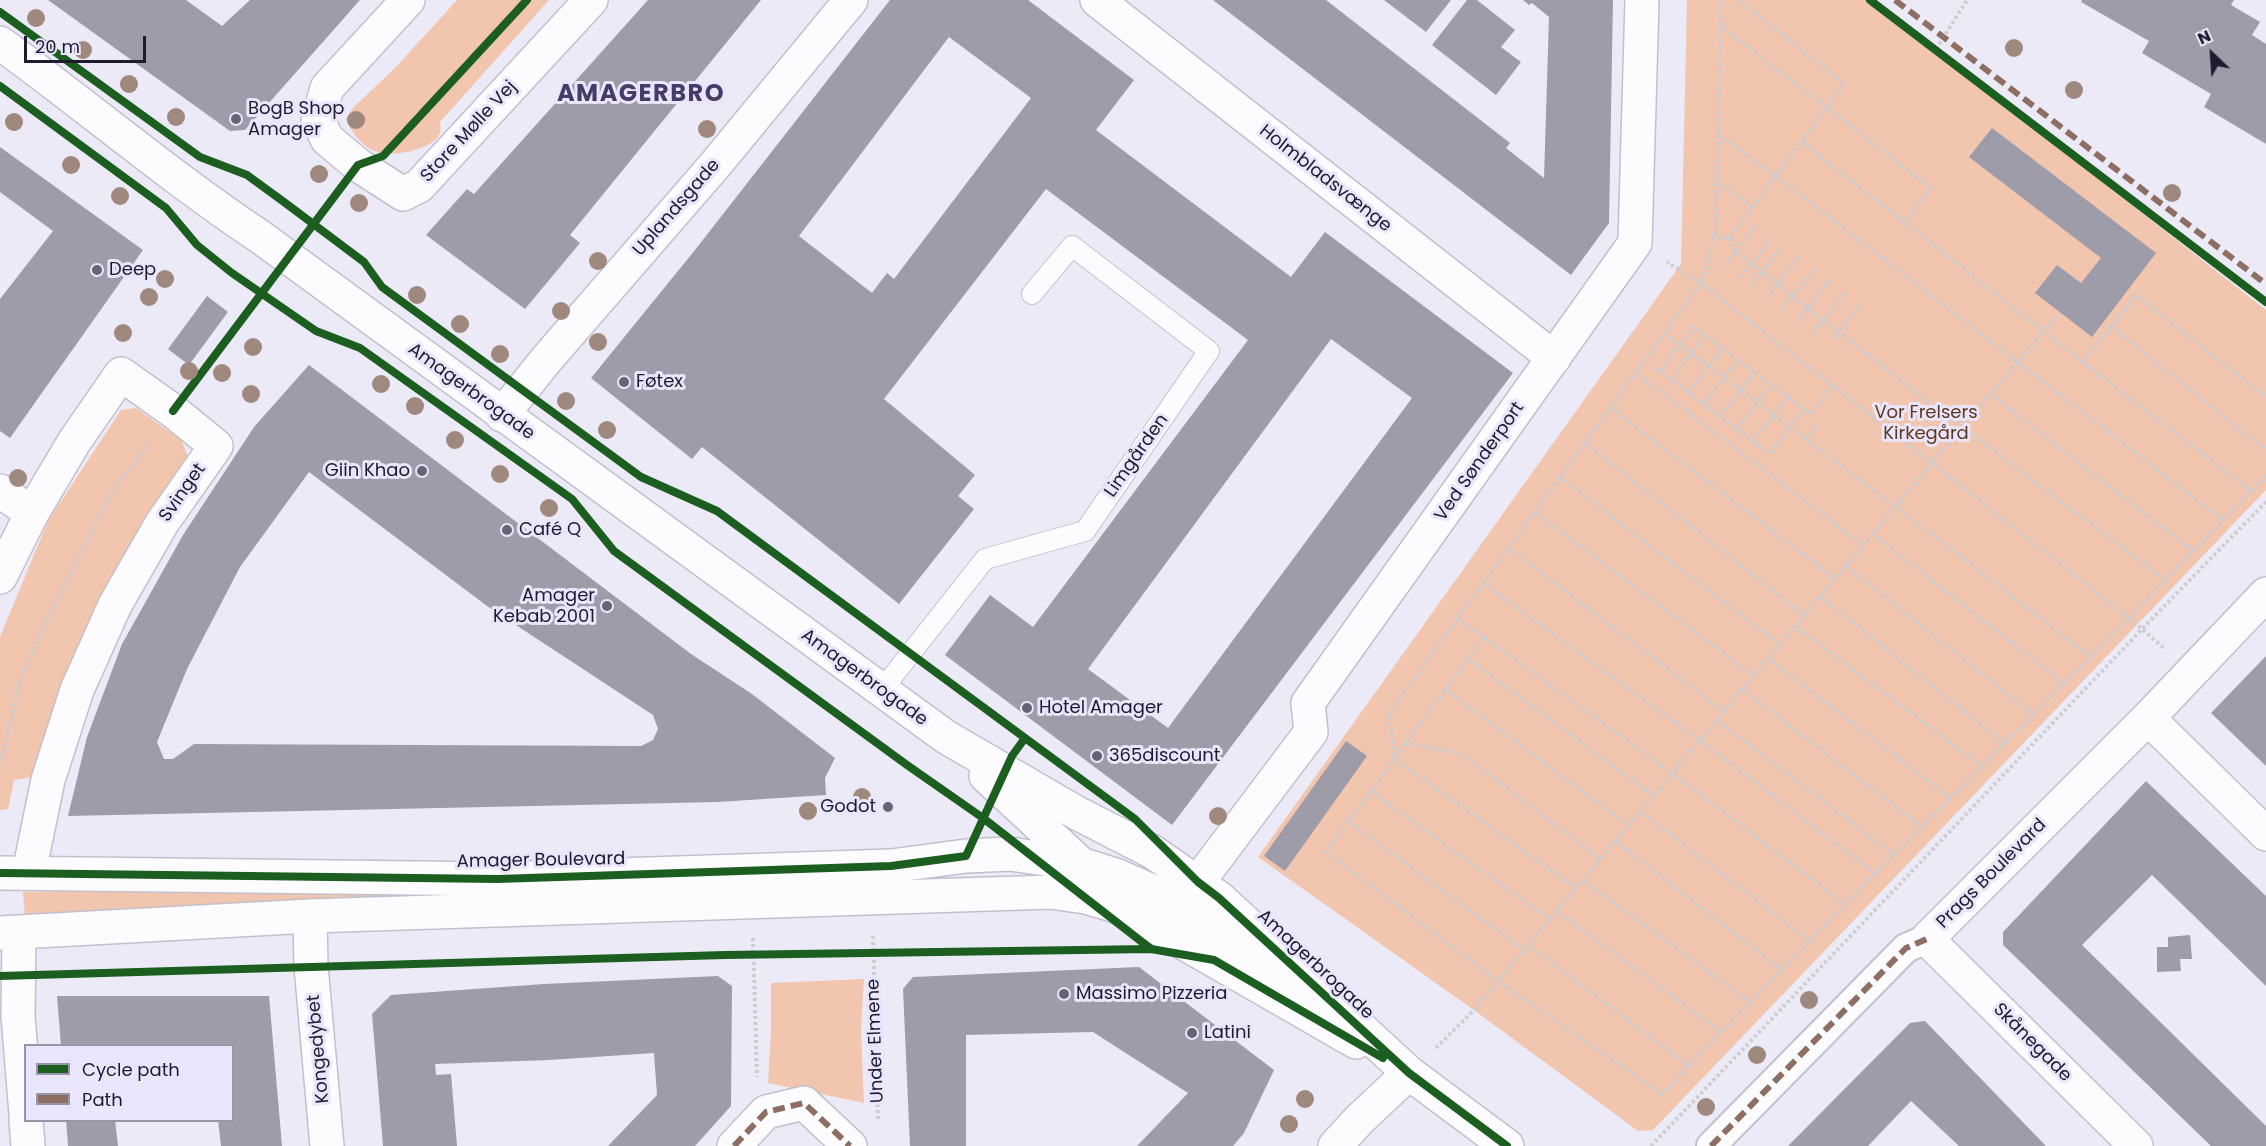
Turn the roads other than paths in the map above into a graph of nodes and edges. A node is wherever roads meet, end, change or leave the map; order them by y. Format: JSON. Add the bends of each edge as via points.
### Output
{"nodes":[{"id":1,"x":408,"y":0,"type":"edge"},
{"id":2,"x":591,"y":0,"type":"edge"},
{"id":3,"x":850,"y":0,"type":"edge"},
{"id":4,"x":1097,"y":0,"type":"edge"},
{"id":5,"x":1642,"y":0,"type":"edge"},
{"id":6,"x":0,"y":43,"type":"edge"},
{"id":7,"x":1032,"y":294,"type":"dead end"},
{"id":8,"x":1554,"y":358,"type":"junction"},
{"id":9,"x":502,"y":415,"type":"junction"},
{"id":10,"x":0,"y":491,"type":"edge"},
{"id":11,"x":32,"y":513,"type":"junction"},
{"id":12,"x":0,"y":577,"type":"edge"},
{"id":13,"x":2266,"y":594,"type":"edge"},
{"id":14,"x":881,"y":691,"type":"junction"},
{"id":15,"x":2148,"y":718,"type":"junction"},
{"id":16,"x":946,"y":737,"type":"junction"},
{"id":17,"x":2266,"y":834,"type":"edge"},
{"id":18,"x":1080,"y":864,"type":"junction"},
{"id":19,"x":14,"y":873,"type":"edge"},
{"id":20,"x":1198,"y":882,"type":"junction"},
{"id":21,"x":310,"y":916,"type":"junction"},
{"id":22,"x":1149,"y":923,"type":"junction"},
{"id":23,"x":10,"y":933,"type":"edge"},
{"id":24,"x":1928,"y":939,"type":"junction"},
{"id":25,"x":1409,"y":1073,"type":"junction"},
{"id":26,"x":24,"y":1090,"type":"edge"},
{"id":27,"x":26,"y":1122,"type":"edge"},
{"id":28,"x":28,"y":1146,"type":"edge"},
{"id":29,"x":327,"y":1146,"type":"edge"},
{"id":30,"x":734,"y":1146,"type":"edge"},
{"id":31,"x":850,"y":1146,"type":"edge"},
{"id":32,"x":1335,"y":1146,"type":"edge"},
{"id":33,"x":1507,"y":1146,"type":"edge"},
{"id":34,"x":1711,"y":1146,"type":"edge"},
{"id":35,"x":2136,"y":1146,"type":"edge"}],
"edges":[{"from":1,"to":2,"type":"street","name":"Store Mølle Vej","via":[[327,88],[318,120],[327,139],[403,194],[419,186]]},
{"from":3,"to":9,"type":"street","name":"Uplandsgade"},
{"from":4,"to":8,"type":"street","name":"Holmbladsvænge"},
{"from":5,"to":8,"type":"street","name":"Ved Sønderport","via":[[1635,243]]},
{"from":6,"to":9,"type":"street","name":"Amagerbrogade","via":[[224,213]]},
{"from":7,"to":14,"type":"lane","name":"Limgården","via":[[1072,246],[1209,351],[1085,531],[985,559]]},
{"from":8,"to":20,"type":"street","name":"Ved Sønderport","via":[[1308,703],[1311,732]]},
{"from":9,"to":14,"type":"street","name":"Amagerbrogade"},
{"from":10,"to":11,"type":"street"},
{"from":11,"to":12,"type":"street","name":"Svinget"},
{"from":11,"to":19,"type":"street","name":"Svinget","via":[[121,374],[216,446],[162,523],[115,605],[77,690]]},
{"from":13,"to":15,"type":"street","name":"Prags Boulevard"},
{"from":14,"to":16,"type":"street","name":"Amagerbrogade"},
{"from":15,"to":17,"type":"street"},
{"from":15,"to":24,"type":"street","name":"Prags Boulevard"},
{"from":16,"to":18,"type":"street","name":"Amagerbrogade"},
{"from":16,"to":20,"type":"street","name":"Amagerbrogade","via":[[1153,852]]},
{"from":18,"to":19,"type":"street","name":"Amager Boulevard","via":[[1010,854],[891,867],[498,879]]},
{"from":18,"to":22,"type":"street","name":"Amagerbrogade"},
{"from":18,"to":25,"type":"street","name":"Amager Boulevard","via":[[1118,876],[1199,918]]},
{"from":20,"to":25,"type":"street","name":"Amagerbrogade"},
{"from":21,"to":22,"type":"street","via":[[1051,892],[1113,905]]},
{"from":21,"to":23,"type":"street"},
{"from":21,"to":29,"type":"street","name":"Kongedybet"},
{"from":22,"to":25,"type":"street","name":"Amagerbrogade"},
{"from":23,"to":26,"type":"street"},
{"from":24,"to":34,"type":"street","name":"Prags Boulevard","via":[[1906,948]]},
{"from":24,"to":35,"type":"street","name":"Skånegade"},
{"from":25,"to":32,"type":"street"},
{"from":25,"to":33,"type":"street","name":"Amagerbrogade"},
{"from":27,"to":28,"type":"street"},
{"from":30,"to":31,"type":"street","via":[[766,1112],[804,1103]]}]}
